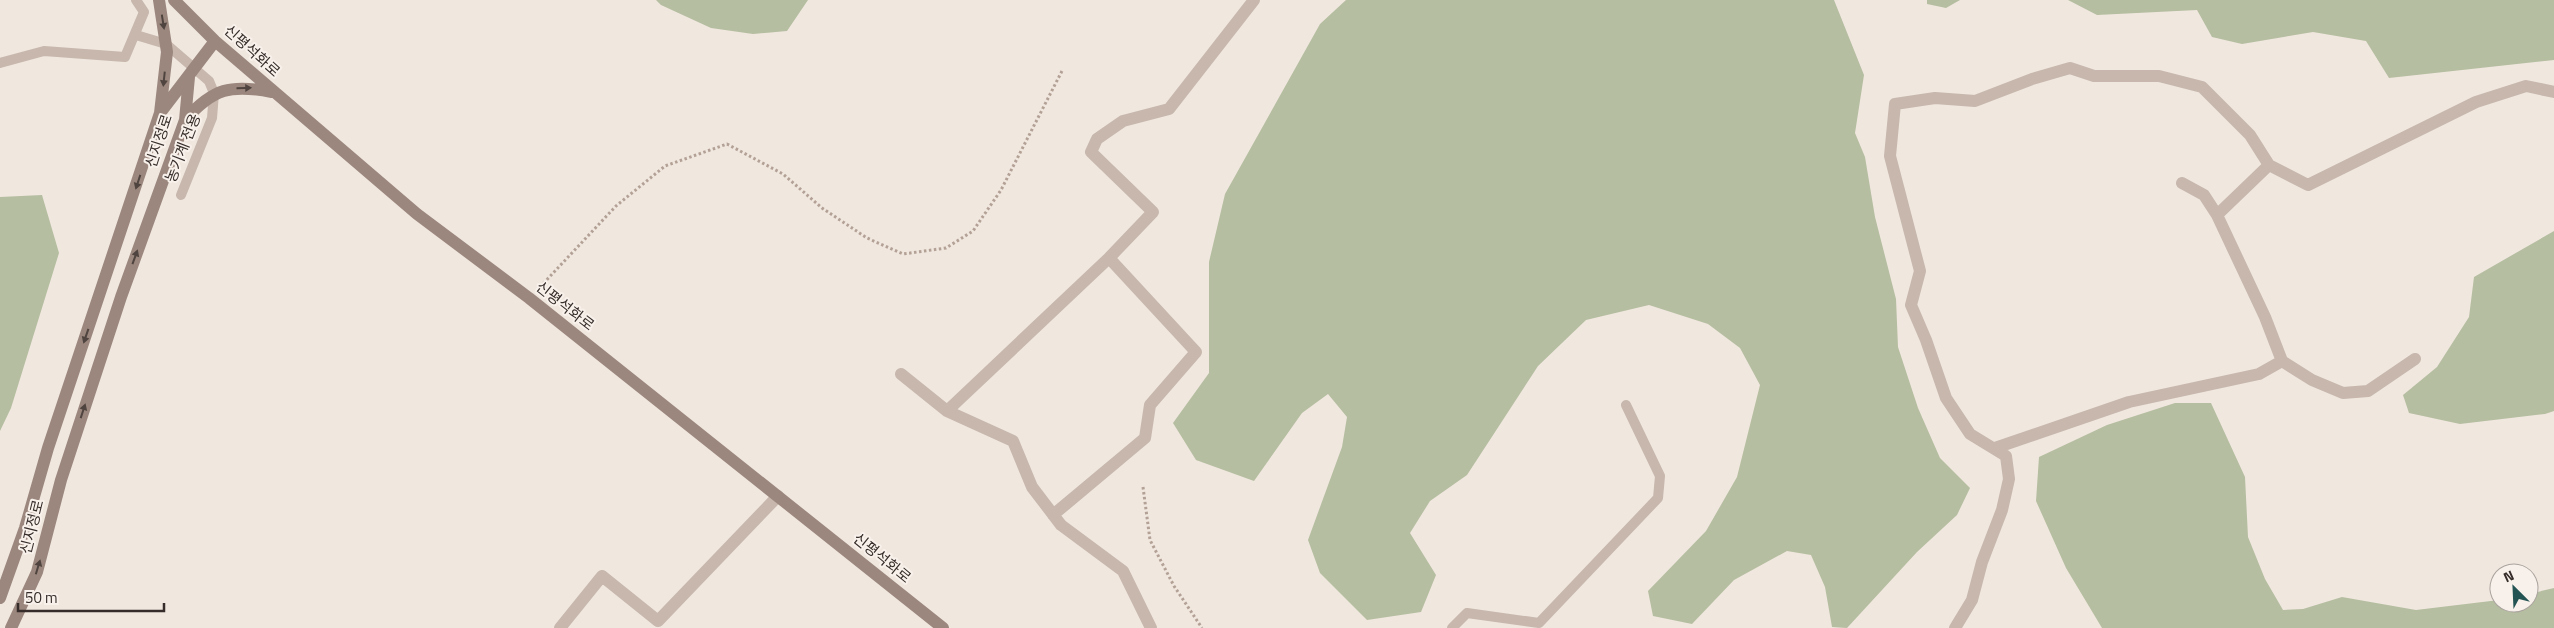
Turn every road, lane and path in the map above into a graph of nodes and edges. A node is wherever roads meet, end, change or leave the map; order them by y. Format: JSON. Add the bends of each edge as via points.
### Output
{"nodes":[{"id":1,"x":136,"y":0,"type":"edge"},
{"id":2,"x":159,"y":0,"type":"edge"},
{"id":3,"x":174,"y":0,"type":"edge"},
{"id":4,"x":1254,"y":0,"type":"edge"},
{"id":5,"x":136,"y":35,"type":"junction"},
{"id":6,"x":215,"y":40,"type":"junction"},
{"id":7,"x":166,"y":44,"type":"junction"},
{"id":8,"x":0,"y":63,"type":"edge"},
{"id":9,"x":1063,"y":69,"type":"dead end"},
{"id":10,"x":192,"y":72,"type":"junction"},
{"id":11,"x":2554,"y":92,"type":"edge"},
{"id":12,"x":214,"y":93,"type":"junction"},
{"id":13,"x":274,"y":93,"type":"junction"},
{"id":14,"x":160,"y":113,"type":"junction"},
{"id":15,"x":185,"y":120,"type":"junction"},
{"id":16,"x":2269,"y":165,"type":"junction"},
{"id":17,"x":2182,"y":183,"type":"dead end"},
{"id":18,"x":181,"y":195,"type":"dead end"},
{"id":19,"x":2217,"y":215,"type":"junction"},
{"id":20,"x":1109,"y":258,"type":"junction"},
{"id":21,"x":529,"y":298,"type":"junction"},
{"id":22,"x":2415,"y":359,"type":"dead end"},
{"id":23,"x":2282,"y":360,"type":"junction"},
{"id":24,"x":901,"y":374,"type":"dead end"},
{"id":25,"x":1626,"y":405,"type":"dead end"},
{"id":26,"x":947,"y":411,"type":"junction"},
{"id":27,"x":1995,"y":448,"type":"junction"},
{"id":28,"x":1144,"y":487,"type":"dead end"},
{"id":29,"x":778,"y":496,"type":"junction"},
{"id":30,"x":1053,"y":515,"type":"junction"},
{"id":31,"x":0,"y":598,"type":"edge"},
{"id":32,"x":662,"y":624,"type":"edge"},
{"id":33,"x":12,"y":628,"type":"edge"},
{"id":34,"x":560,"y":628,"type":"edge"},
{"id":35,"x":943,"y":628,"type":"edge"},
{"id":36,"x":1151,"y":628,"type":"edge"},
{"id":37,"x":1202,"y":628,"type":"edge"},
{"id":38,"x":1452,"y":628,"type":"edge"},
{"id":39,"x":1955,"y":628,"type":"edge"}],
"edges":[{"from":1,"to":5,"type":"lane","via":[[144,12]]},
{"from":2,"to":7,"type":"main road","one_way":true},
{"from":3,"to":6,"type":"main road","name":"신평석화로"},
{"from":4,"to":20,"type":"street","via":[[1170,109],[1123,121],[1097,139],[1091,152],[1154,212]]},
{"from":5,"to":7,"type":"lane"},
{"from":5,"to":8,"type":"lane","via":[[125,57],[44,51]]},
{"from":6,"to":10,"type":"main road"},
{"from":6,"to":13,"type":"main road","name":"신평석화로"},
{"from":7,"to":10,"type":"lane"},
{"from":7,"to":14,"type":"main road","one_way":true},
{"from":9,"to":21,"type":"path","via":[[995,199],[973,231],[946,248],[903,254],[867,238],[822,208],[783,174],[727,144],[665,166],[616,206]]},
{"from":10,"to":12,"type":"lane","via":[[209,81]]},
{"from":10,"to":14,"type":"main road","name":"신지정로"},
{"from":10,"to":15,"type":"main road","name":"신지정로"},
{"from":11,"to":16,"type":"street","via":[[2526,86],[2476,102],[2308,185]]},
{"from":12,"to":13,"type":"main road","one_way":true,"via":[[224,89],[249,88]]},
{"from":12,"to":15,"type":"main road"},
{"from":12,"to":18,"type":"lane","name":"농기계 전용","via":[[212,118]]},
{"from":13,"to":21,"type":"main road","name":"신평석화로","via":[[417,214]]},
{"from":14,"to":31,"type":"main road","name":"신지정로","one_way":true},
{"from":33,"to":15,"type":"main road","name":"신지정로","one_way":true,"via":[[37,572],[61,480],[121,297]]},
{"from":16,"to":19,"type":"street"},
{"from":16,"to":27,"type":"street","via":[[2250,135],[2202,87],[2159,76],[2094,76],[2070,68],[1975,101],[1935,98],[1895,104],[1890,156],[1920,272],[1911,305],[1946,398],[1970,434]]},
{"from":17,"to":19,"type":"street","via":[[2204,195]]},
{"from":19,"to":23,"type":"street"},
{"from":20,"to":26,"type":"street"},
{"from":20,"to":30,"type":"street","via":[[1196,352],[1150,405],[1145,438]]},
{"from":21,"to":29,"type":"main road","name":"신평석화로"},
{"from":22,"to":23,"type":"street","via":[[2368,391],[2343,393],[2312,380]]},
{"from":23,"to":27,"type":"street","via":[[2259,374],[2130,402]]},
{"from":24,"to":26,"type":"street"},
{"from":25,"to":38,"type":"lane","via":[[1660,476],[1658,498],[1539,623],[1467,614]]},
{"from":26,"to":30,"type":"street","via":[[1013,441],[1032,487]]},
{"from":27,"to":39,"type":"street","via":[[2006,456],[2009,478],[2002,510],[1982,562],[1972,600]]},
{"from":28,"to":37,"type":"path","via":[[1150,540],[1174,586]]},
{"from":29,"to":32,"type":"street"},
{"from":29,"to":35,"type":"main road","name":"신평석화로"},
{"from":30,"to":36,"type":"street","via":[[1061,525],[1123,571]]},
{"from":32,"to":34,"type":"street","via":[[602,576]]}]}
